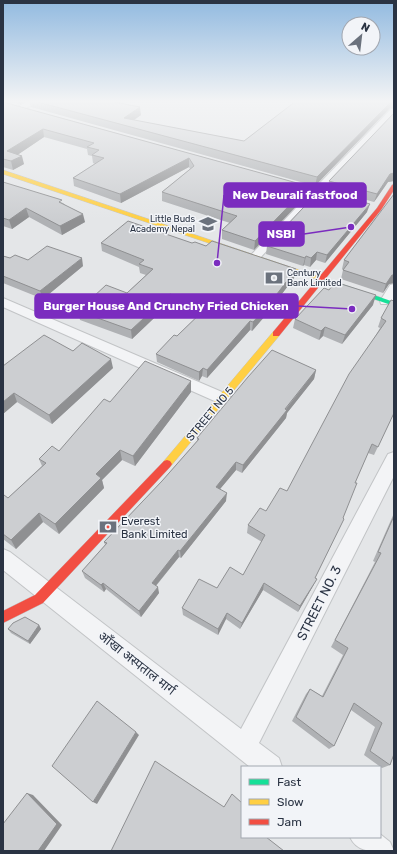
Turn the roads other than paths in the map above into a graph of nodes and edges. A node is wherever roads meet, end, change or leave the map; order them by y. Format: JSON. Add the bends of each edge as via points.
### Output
{"nodes":[{"id":1,"x":365,"y":141,"type":"edge"},
{"id":2,"x":3,"y":172,"type":"edge"},
{"id":3,"x":271,"y":179,"type":"edge"},
{"id":4,"x":394,"y":186,"type":"edge"},
{"id":5,"x":316,"y":192,"type":"junction"},
{"id":6,"x":358,"y":204,"type":"edge"},
{"id":7,"x":255,"y":257,"type":"junction"},
{"id":8,"x":322,"y":280,"type":"junction"},
{"id":9,"x":394,"y":288,"type":"edge"},
{"id":10,"x":3,"y":302,"type":"edge"},
{"id":11,"x":390,"y":303,"type":"edge"},
{"id":12,"x":224,"y":399,"type":"junction"},
{"id":13,"x":394,"y":459,"type":"edge"},
{"id":14,"x":3,"y":558,"type":"edge"},
{"id":15,"x":46,"y":592,"type":"junction"},
{"id":16,"x":3,"y":617,"type":"edge"},
{"id":17,"x":244,"y":748,"type":"junction"},
{"id":18,"x":269,"y":766,"type":"edge"},
{"id":19,"x":364,"y":838,"type":"edge"},
{"id":20,"x":381,"y":851,"type":"edge"}],
"edges":[{"from":1,"to":5,"type":"street"},
{"from":2,"to":7,"type":"street"},
{"from":3,"to":5,"type":"street"},
{"from":4,"to":8,"type":"street","name":"STREET NO 5"},
{"from":5,"to":6,"type":"street"},
{"from":5,"to":7,"type":"street"},
{"from":7,"to":8,"type":"street"},
{"from":8,"to":11,"type":"street"},
{"from":8,"to":12,"type":"street","name":"STREET NO 5"},
{"from":9,"to":11,"type":"street"},
{"from":10,"to":12,"type":"street"},
{"from":12,"to":15,"type":"street","name":"STREET NO 5","via":[[160,473]]},
{"from":13,"to":17,"type":"street","name":"STREET NO. 3"},
{"from":14,"to":15,"type":"street","name":"आँखा अस्पताल मार्ग"},
{"from":15,"to":16,"type":"street","name":"STREET NO 5","via":[[39,600]]},
{"from":15,"to":17,"type":"street","name":"आँखा अस्पताल मार्ग"},
{"from":17,"to":18,"type":"street","name":"आँखा अस्पताल मार्ग"},
{"from":19,"to":20,"type":"street"}]}
